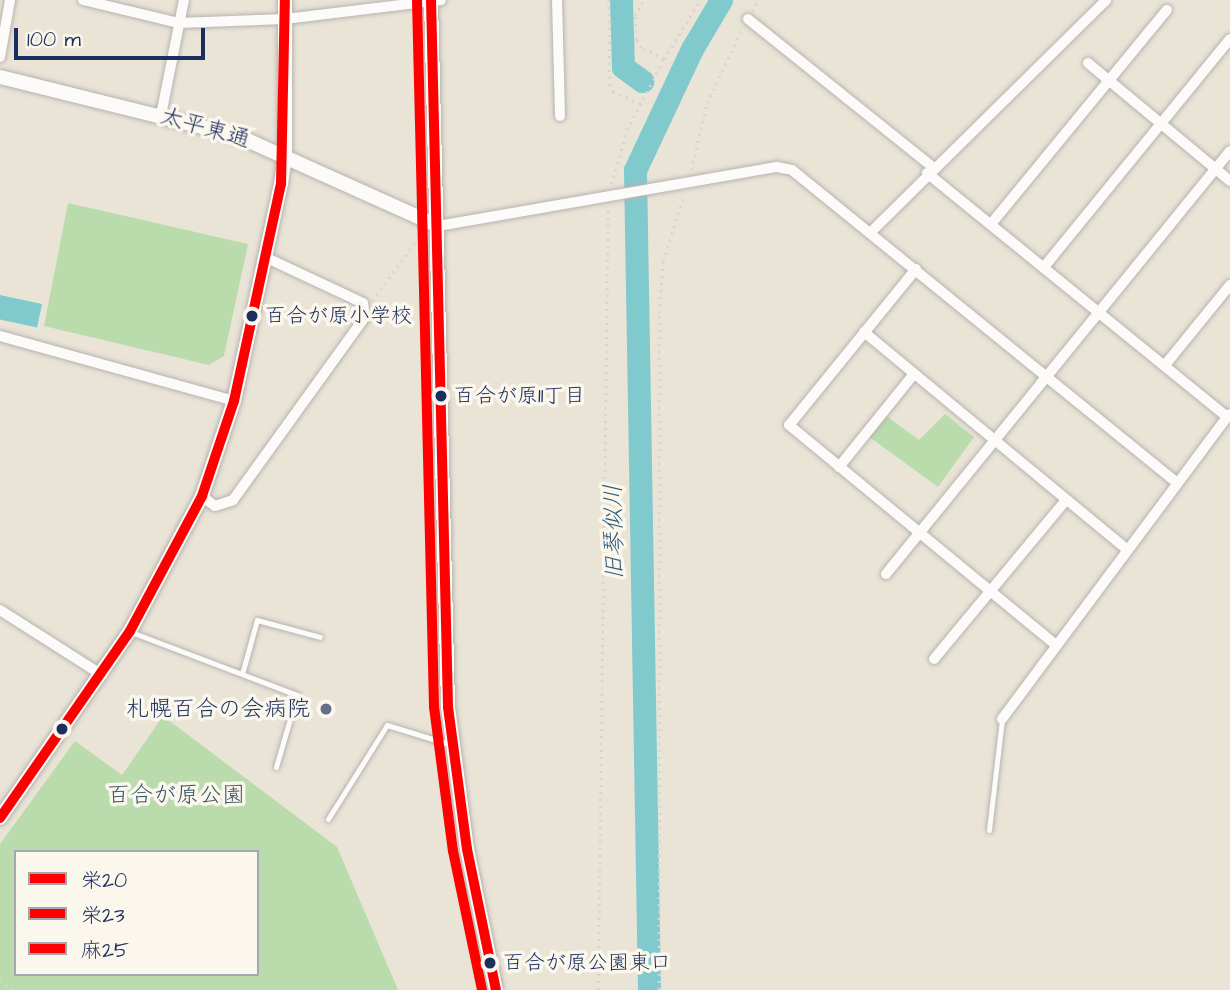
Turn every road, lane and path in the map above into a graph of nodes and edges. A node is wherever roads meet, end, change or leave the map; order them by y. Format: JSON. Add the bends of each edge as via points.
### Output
{"nodes":[{"id":1,"x":10,"y":0,"type":"edge"},
{"id":2,"x":83,"y":0,"type":"edge"},
{"id":3,"x":184,"y":0,"type":"edge"},
{"id":4,"x":285,"y":0,"type":"edge"},
{"id":5,"x":434,"y":0,"type":"edge"},
{"id":6,"x":557,"y":0,"type":"edge"},
{"id":7,"x":609,"y":0,"type":"edge"},
{"id":8,"x":643,"y":0,"type":"edge"},
{"id":9,"x":700,"y":0,"type":"edge"},
{"id":10,"x":759,"y":0,"type":"edge"},
{"id":11,"x":1106,"y":0,"type":"edge"},
{"id":12,"x":1167,"y":10,"type":"dead end"},
{"id":13,"x":285,"y":19,"type":"junction"},
{"id":14,"x":748,"y":19,"type":"junction"},
{"id":15,"x":179,"y":23,"type":"junction"},
{"id":16,"x":1230,"y":38,"type":"edge"},
{"id":17,"x":0,"y":57,"type":"edge"},
{"id":18,"x":664,"y":59,"type":"junction"},
{"id":19,"x":1088,"y":63,"type":"dead end"},
{"id":20,"x":0,"y":77,"type":"edge"},
{"id":21,"x":1109,"y":81,"type":"junction"},
{"id":22,"x":642,"y":104,"type":"junction"},
{"id":23,"x":161,"y":115,"type":"junction"},
{"id":24,"x":560,"y":116,"type":"dead end"},
{"id":25,"x":1161,"y":124,"type":"junction"},
{"id":26,"x":1230,"y":151,"type":"edge"},
{"id":27,"x":285,"y":154,"type":"junction"},
{"id":28,"x":930,"y":170,"type":"junction"},
{"id":29,"x":1216,"y":170,"type":"junction"},
{"id":30,"x":690,"y":173,"type":"dead end"},
{"id":31,"x":1230,"y":181,"type":"edge"},
{"id":32,"x":615,"y":191,"type":"junction"},
{"id":33,"x":684,"y":193,"type":"dead end"},
{"id":34,"x":608,"y":206,"type":"dead end"},
{"id":35,"x":991,"y":224,"type":"junction"},
{"id":36,"x":438,"y":226,"type":"junction"},
{"id":37,"x":872,"y":231,"type":"junction"},
{"id":38,"x":416,"y":241,"type":"dead end"},
{"id":39,"x":267,"y":258,"type":"junction"},
{"id":40,"x":1044,"y":267,"type":"junction"},
{"id":41,"x":916,"y":269,"type":"junction"},
{"id":42,"x":1230,"y":285,"type":"edge"},
{"id":43,"x":366,"y":309,"type":"junction"},
{"id":44,"x":1100,"y":312,"type":"junction"},
{"id":45,"x":864,"y":332,"type":"junction"},
{"id":46,"x":0,"y":336,"type":"edge"},
{"id":47,"x":1165,"y":365,"type":"junction"},
{"id":48,"x":913,"y":375,"type":"junction"},
{"id":49,"x":1047,"y":377,"type":"junction"},
{"id":50,"x":234,"y":401,"type":"junction"},
{"id":51,"x":1229,"y":415,"type":"edge"},
{"id":52,"x":993,"y":442,"type":"junction"},
{"id":53,"x":839,"y":467,"type":"junction"},
{"id":54,"x":1176,"y":482,"type":"junction"},
{"id":55,"x":202,"y":496,"type":"junction"},
{"id":56,"x":1065,"y":501,"type":"junction"},
{"id":57,"x":919,"y":534,"type":"junction"},
{"id":58,"x":1126,"y":549,"type":"junction"},
{"id":59,"x":886,"y":574,"type":"dead end"},
{"id":60,"x":989,"y":590,"type":"junction"},
{"id":61,"x":0,"y":610,"type":"edge"},
{"id":62,"x":130,"y":631,"type":"junction"},
{"id":63,"x":320,"y":637,"type":"dead end"},
{"id":64,"x":1055,"y":644,"type":"junction"},
{"id":65,"x":934,"y":659,"type":"dead end"},
{"id":66,"x":242,"y":674,"type":"junction"},
{"id":67,"x":102,"y":676,"type":"junction"},
{"id":68,"x":1002,"y":719,"type":"joint"},
{"id":69,"x":453,"y":746,"type":"junction"},
{"id":70,"x":275,"y":767,"type":"dead end"},
{"id":71,"x":0,"y":818,"type":"edge"},
{"id":72,"x":328,"y":819,"type":"dead end"},
{"id":73,"x":989,"y":830,"type":"dead end"},
{"id":74,"x":0,"y":979,"type":"edge"},
{"id":75,"x":14,"y":990,"type":"edge"},
{"id":76,"x":496,"y":990,"type":"edge"},
{"id":77,"x":598,"y":990,"type":"edge"},
{"id":78,"x":659,"y":990,"type":"edge"}],
"edges":[{"from":1,"to":17,"type":"street"},
{"from":2,"to":15,"type":"street"},
{"from":3,"to":15,"type":"street"},
{"from":4,"to":13,"type":"street"},
{"from":5,"to":13,"type":"street"},
{"from":5,"to":36,"type":"street"},
{"from":6,"to":24,"type":"street"},
{"from":7,"to":22,"type":"path","via":[[610,84],[613,92]]},
{"from":8,"to":18,"type":"path","via":[[635,16],[636,40],[641,48]]},
{"from":9,"to":18,"type":"path"},
{"from":10,"to":14,"type":"path"},
{"from":11,"to":28,"type":"street"},
{"from":12,"to":21,"type":"street"},
{"from":13,"to":15,"type":"street"},
{"from":13,"to":27,"type":"street"},
{"from":14,"to":28,"type":"street"},
{"from":14,"to":30,"type":"path","via":[[707,103]]},
{"from":15,"to":23,"type":"street"},
{"from":16,"to":25,"type":"street"},
{"from":18,"to":22,"type":"path"},
{"from":19,"to":21,"type":"street"},
{"from":20,"to":23,"type":"street","name":"太平東通"},
{"from":21,"to":25,"type":"street"},
{"from":21,"to":35,"type":"street"},
{"from":22,"to":32,"type":"path","via":[[627,130]]},
{"from":23,"to":27,"type":"street","name":"太平東通"},
{"from":25,"to":29,"type":"street"},
{"from":25,"to":40,"type":"street"},
{"from":26,"to":29,"type":"street"},
{"from":27,"to":36,"type":"street","name":"太平東通"},
{"from":27,"to":39,"type":"street"},
{"from":28,"to":35,"type":"street"},
{"from":28,"to":37,"type":"street"},
{"from":29,"to":31,"type":"street"},
{"from":29,"to":44,"type":"street"},
{"from":32,"to":36,"type":"street"},
{"from":32,"to":37,"type":"street","via":[[777,167],[792,170]]},
{"from":33,"to":78,"type":"path","via":[[663,261],[659,313]]},
{"from":34,"to":77,"type":"path"},
{"from":35,"to":40,"type":"street"},
{"from":36,"to":69,"type":"street","via":[[441,539]]},
{"from":37,"to":41,"type":"street"},
{"from":38,"to":43,"type":"path"},
{"from":39,"to":43,"type":"street","via":[[363,303]]},
{"from":39,"to":50,"type":"street"},
{"from":40,"to":44,"type":"street"},
{"from":41,"to":45,"type":"street"},
{"from":41,"to":49,"type":"street"},
{"from":42,"to":47,"type":"street"},
{"from":43,"to":55,"type":"street","via":[[233,500],[215,506]]},
{"from":44,"to":47,"type":"street"},
{"from":44,"to":49,"type":"street"},
{"from":45,"to":48,"type":"street"},
{"from":45,"to":53,"type":"street","via":[[789,425]]},
{"from":46,"to":50,"type":"street"},
{"from":47,"to":51,"type":"street"},
{"from":48,"to":52,"type":"street"},
{"from":48,"to":53,"type":"street"},
{"from":49,"to":52,"type":"street"},
{"from":49,"to":54,"type":"street"},
{"from":50,"to":55,"type":"street"},
{"from":51,"to":54,"type":"street"},
{"from":52,"to":56,"type":"street"},
{"from":52,"to":57,"type":"street"},
{"from":53,"to":57,"type":"street"},
{"from":54,"to":58,"type":"street"},
{"from":55,"to":62,"type":"street"},
{"from":56,"to":58,"type":"street"},
{"from":56,"to":60,"type":"street"},
{"from":57,"to":59,"type":"street"},
{"from":57,"to":60,"type":"street"},
{"from":58,"to":64,"type":"street"},
{"from":60,"to":64,"type":"street"},
{"from":60,"to":65,"type":"street"},
{"from":61,"to":67,"type":"street"},
{"from":62,"to":66,"type":"lane"},
{"from":62,"to":67,"type":"street"},
{"from":63,"to":66,"type":"lane","via":[[257,620]]},
{"from":64,"to":68,"type":"street"},
{"from":66,"to":70,"type":"lane","via":[[297,695]]},
{"from":67,"to":71,"type":"street"},
{"from":68,"to":73,"type":"lane"},
{"from":69,"to":72,"type":"lane","via":[[387,725]]},
{"from":69,"to":76,"type":"street","via":[[467,849]]},
{"from":74,"to":75,"type":"path"}]}
